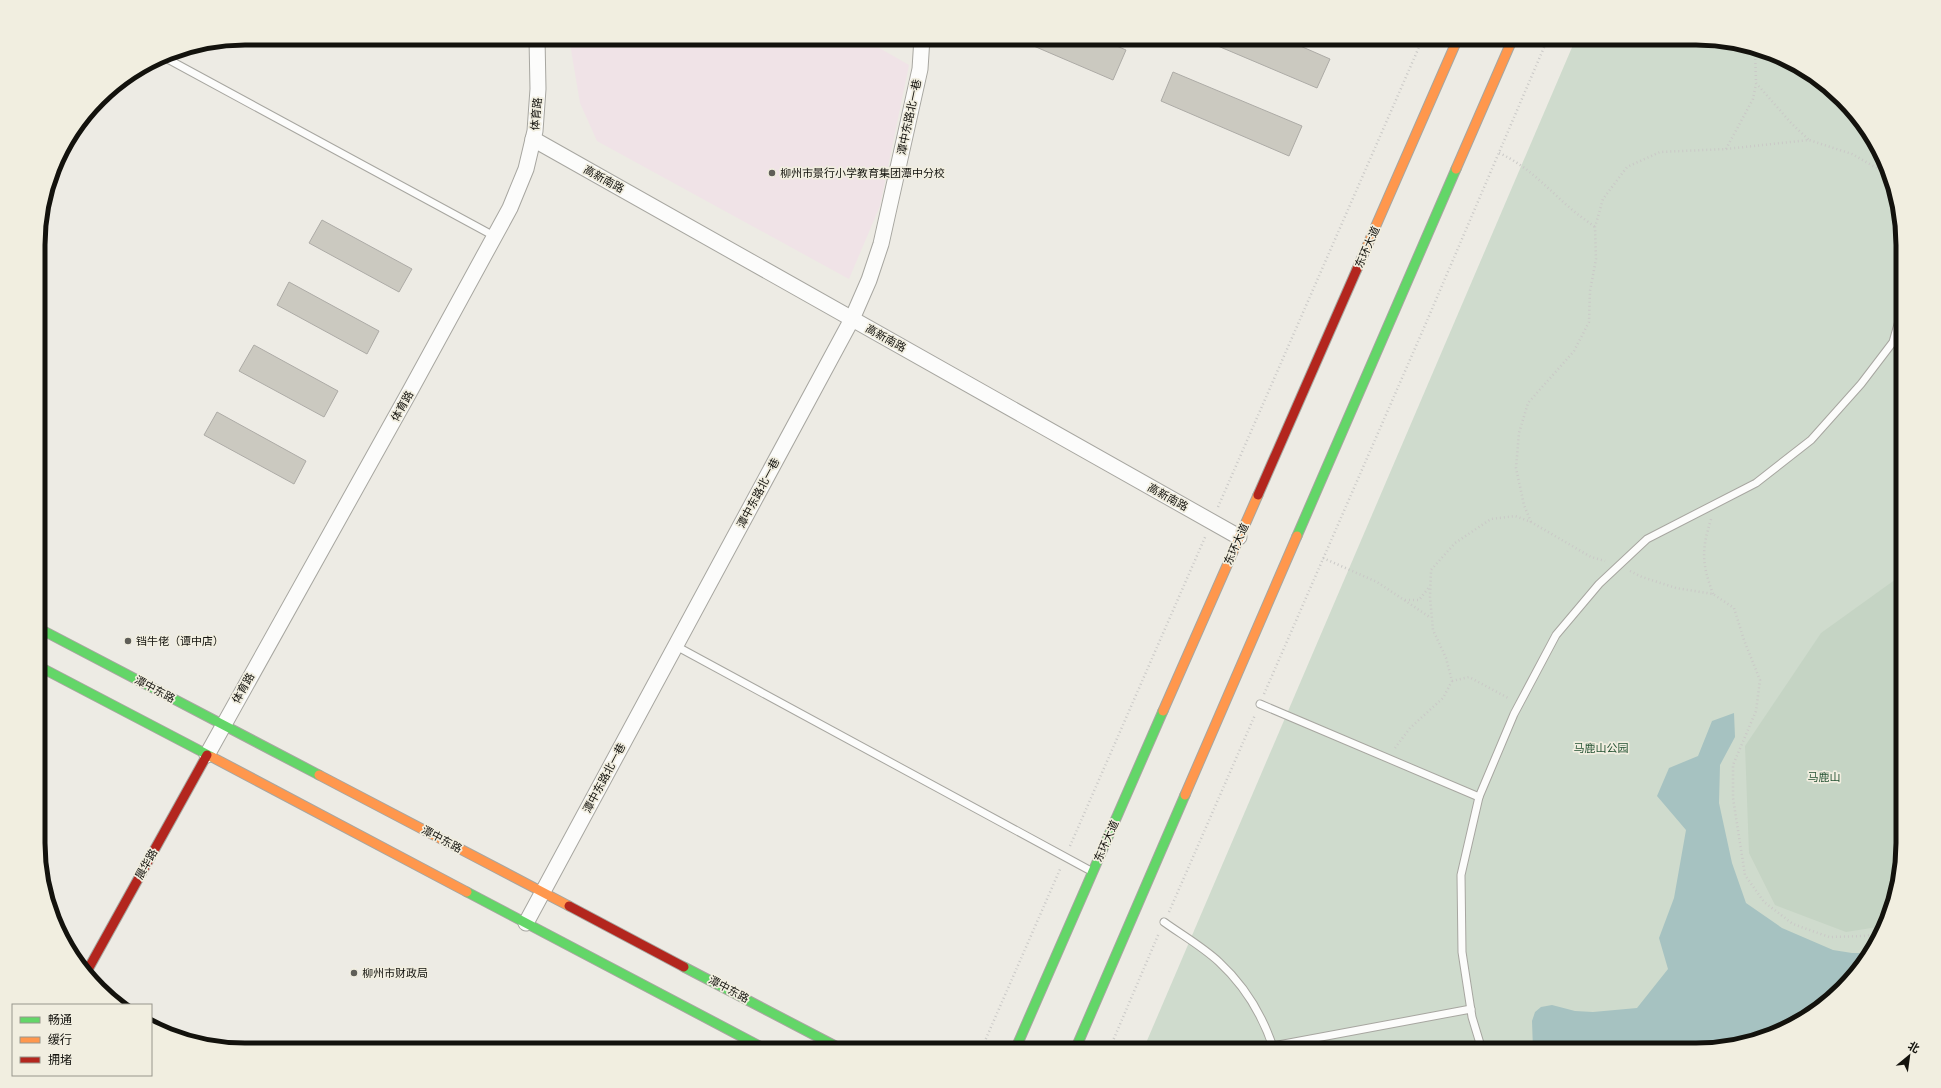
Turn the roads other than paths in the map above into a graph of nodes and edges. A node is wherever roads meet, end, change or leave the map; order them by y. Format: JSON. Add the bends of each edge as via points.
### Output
{"nodes":[{"id":1,"x":537,"y":45,"type":"edge"},
{"id":2,"x":922,"y":45,"type":"edge"},
{"id":3,"x":1455,"y":45,"type":"edge"},
{"id":4,"x":1510,"y":45,"type":"edge"},
{"id":5,"x":169,"y":60,"type":"edge"},
{"id":6,"x":533,"y":139,"type":"junction"},
{"id":7,"x":494,"y":236,"type":"junction"},
{"id":8,"x":852,"y":319,"type":"junction"},
{"id":9,"x":1896,"y":330,"type":"edge"},
{"id":10,"x":1239,"y":537,"type":"junction"},
{"id":11,"x":45,"y":632,"type":"edge"},
{"id":12,"x":676,"y":646,"type":"junction"},
{"id":13,"x":45,"y":670,"type":"edge"},
{"id":14,"x":1260,"y":704,"type":"road end"},
{"id":15,"x":223,"y":725,"type":"junction"},
{"id":16,"x":207,"y":755,"type":"junction"},
{"id":17,"x":1479,"y":797,"type":"junction"},
{"id":18,"x":1093,"y":872,"type":"junction"},
{"id":19,"x":543,"y":892,"type":"junction"},
{"id":20,"x":1164,"y":922,"type":"road end"},
{"id":21,"x":526,"y":923,"type":"junction"},
{"id":22,"x":89,"y":968,"type":"edge"},
{"id":23,"x":1034,"y":1007,"type":"junction"},
{"id":24,"x":1472,"y":1009,"type":"junction"},
{"id":25,"x":754,"y":1043,"type":"edge"},
{"id":26,"x":830,"y":1043,"type":"edge"},
{"id":27,"x":1009,"y":1043,"type":"edge"},
{"id":28,"x":1018,"y":1043,"type":"edge"},
{"id":29,"x":1078,"y":1043,"type":"edge"},
{"id":30,"x":1272,"y":1043,"type":"edge"},
{"id":31,"x":1299,"y":1043,"type":"edge"},
{"id":32,"x":1480,"y":1043,"type":"edge"}],
"edges":[{"from":1,"to":6,"type":"street","name":"体育路","via":[[538,89]]},
{"from":2,"to":8,"type":"street","name":"潭中东路北一巷","via":[[920,69],[882,244]]},
{"from":3,"to":10,"type":"main road","name":"东环大道"},
{"from":4,"to":29,"type":"main road"},
{"from":5,"to":7,"type":"lane"},
{"from":6,"to":7,"type":"street","name":"体育路","via":[[526,169],[510,208]]},
{"from":6,"to":8,"type":"street","name":"高新南路"},
{"from":7,"to":15,"type":"street","name":"体育路"},
{"from":8,"to":10,"type":"street","name":"高新南路"},
{"from":8,"to":12,"type":"street","name":"潭中东路北一巷"},
{"from":9,"to":17,"type":"lane","via":[[1893,342],[1861,384],[1811,440],[1756,483],[1647,539],[1599,584],[1556,635],[1520,704]]},
{"from":10,"to":18,"type":"main road","name":"东环大道"},
{"from":11,"to":15,"type":"main road","name":"潭中东路"},
{"from":12,"to":18,"type":"lane"},
{"from":12,"to":19,"type":"street","name":"潭中东路北一巷"},
{"from":13,"to":16,"type":"main road"},
{"from":14,"to":17,"type":"lane"},
{"from":15,"to":16,"type":"street","name":"体育路"},
{"from":15,"to":19,"type":"main road","name":"潭中东路"},
{"from":16,"to":21,"type":"main road"},
{"from":16,"to":22,"type":"main road","name":"晨华路"},
{"from":17,"to":24,"type":"lane","via":[[1461,874],[1462,952]]},
{"from":18,"to":23,"type":"main road","name":"东环大道"},
{"from":19,"to":21,"type":"street","name":"潭中东路北一巷"},
{"from":19,"to":26,"type":"main road","name":"潭中东路"},
{"from":20,"to":30,"type":"lane","via":[[1224,967],[1248,994],[1266,1024]]},
{"from":21,"to":25,"type":"main road"},
{"from":23,"to":27,"type":"main road"},
{"from":23,"to":28,"type":"main road","name":"东环大道"},
{"from":24,"to":31,"type":"lane"},
{"from":24,"to":32,"type":"lane"}]}
